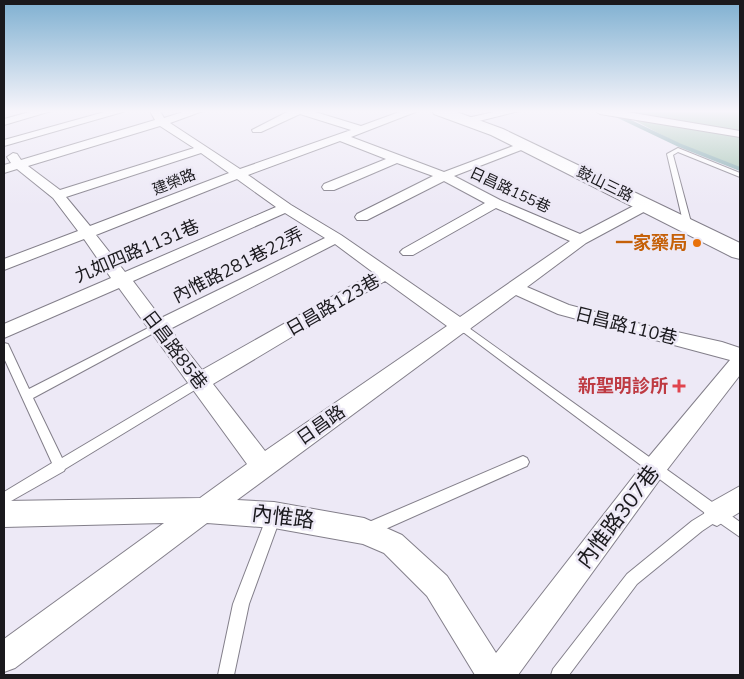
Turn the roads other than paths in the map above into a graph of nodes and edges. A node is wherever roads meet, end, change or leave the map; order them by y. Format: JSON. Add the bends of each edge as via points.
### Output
{"nodes":[{"id":1,"x":4,"y":143,"type":"edge"},
{"id":2,"x":93,"y":143,"type":"edge"},
{"id":3,"x":193,"y":143,"type":"edge"},
{"id":4,"x":324,"y":143,"type":"edge"},
{"id":5,"x":356,"y":143,"type":"edge"},
{"id":6,"x":519,"y":143,"type":"edge"},
{"id":7,"x":525,"y":145,"type":"junction"},
{"id":8,"x":203,"y":149,"type":"junction"},
{"id":9,"x":398,"y":158,"type":"junction"},
{"id":10,"x":19,"y":165,"type":"junction"},
{"id":11,"x":4,"y":169,"type":"edge"},
{"id":12,"x":238,"y":174,"type":"junction"},
{"id":13,"x":740,"y":175,"type":"edge"},
{"id":14,"x":444,"y":176,"type":"junction"},
{"id":15,"x":329,"y":187,"type":"dead end"},
{"id":16,"x":58,"y":195,"type":"junction"},
{"id":17,"x":495,"y":203,"type":"junction"},
{"id":18,"x":646,"y":205,"type":"junction"},
{"id":19,"x":286,"y":208,"type":"junction"},
{"id":20,"x":362,"y":217,"type":"dead end"},
{"id":21,"x":688,"y":226,"type":"junction"},
{"id":22,"x":87,"y":234,"type":"junction"},
{"id":23,"x":336,"y":238,"type":"junction"},
{"id":24,"x":581,"y":240,"type":"junction"},
{"id":25,"x":408,"y":252,"type":"dead end"},
{"id":26,"x":740,"y":252,"type":"edge"},
{"id":27,"x":4,"y":265,"type":"edge"},
{"id":28,"x":386,"y":274,"type":"junction"},
{"id":29,"x":121,"y":279,"type":"junction"},
{"id":30,"x":515,"y":288,"type":"junction"},
{"id":31,"x":462,"y":327,"type":"junction"},
{"id":32,"x":158,"y":328,"type":"junction"},
{"id":33,"x":4,"y":331,"type":"edge"},
{"id":34,"x":4,"y":347,"type":"edge"},
{"id":35,"x":740,"y":356,"type":"edge"},
{"id":36,"x":740,"y":361,"type":"edge"},
{"id":37,"x":200,"y":382,"type":"junction"},
{"id":38,"x":26,"y":396,"type":"junction"},
{"id":39,"x":523,"y":462,"type":"dead end"},
{"id":40,"x":60,"y":466,"type":"junction"},
{"id":41,"x":263,"y":466,"type":"junction"},
{"id":42,"x":655,"y":467,"type":"junction"},
{"id":43,"x":740,"y":498,"type":"edge"},
{"id":44,"x":4,"y":499,"type":"edge"},
{"id":45,"x":205,"y":510,"type":"junction"},
{"id":46,"x":717,"y":513,"type":"junction"},
{"id":47,"x":4,"y":514,"type":"edge"},
{"id":48,"x":274,"y":515,"type":"junction"},
{"id":49,"x":740,"y":530,"type":"edge"},
{"id":50,"x":364,"y":531,"type":"junction"},
{"id":51,"x":4,"y":656,"type":"edge"},
{"id":52,"x":226,"y":675,"type":"edge"},
{"id":53,"x":492,"y":675,"type":"edge"},
{"id":54,"x":499,"y":675,"type":"edge"},
{"id":55,"x":558,"y":675,"type":"edge"}],
"edges":[{"from":1,"to":10,"type":"street"},
{"from":2,"to":10,"type":"street"},
{"from":3,"to":8,"type":"street"},
{"from":4,"to":12,"type":"street","name":"建榮路"},
{"from":5,"to":9,"type":"street","name":"日昌路155巷"},
{"from":6,"to":7,"type":"street","name":"鼓山三路"},
{"from":7,"to":14,"type":"street"},
{"from":7,"to":18,"type":"street","name":"鼓山三路"},
{"from":8,"to":12,"type":"street"},
{"from":8,"to":16,"type":"street"},
{"from":9,"to":14,"type":"street","name":"日昌路155巷"},
{"from":9,"to":15,"type":"street"},
{"from":10,"to":11,"type":"street"},
{"from":10,"to":16,"type":"street"},
{"from":12,"to":19,"type":"street"},
{"from":12,"to":22,"type":"street","name":"建榮路"},
{"from":13,"to":21,"type":"lane","via":[[678,150],[670,154]]},
{"from":14,"to":17,"type":"street","name":"日昌路155巷"},
{"from":14,"to":20,"type":"street"},
{"from":16,"to":22,"type":"street","name":"日昌路85巷"},
{"from":17,"to":24,"type":"street","name":"日昌路155巷"},
{"from":17,"to":25,"type":"street"},
{"from":18,"to":21,"type":"street","name":"鼓山三路"},
{"from":18,"to":24,"type":"street","name":"日昌路"},
{"from":19,"to":23,"type":"street"},
{"from":19,"to":29,"type":"street","name":"九如四路1131巷"},
{"from":21,"to":26,"type":"street","name":"鼓山三路"},
{"from":22,"to":27,"type":"street","name":"建榮路"},
{"from":22,"to":29,"type":"street","name":"日昌路85巷"},
{"from":23,"to":28,"type":"street"},
{"from":23,"to":32,"type":"street","name":"內惟路281巷22弄"},
{"from":24,"to":30,"type":"street","name":"日昌路"},
{"from":28,"to":31,"type":"street","name":"日昌路123巷"},
{"from":28,"to":37,"type":"street","name":"日昌路123巷"},
{"from":29,"to":32,"type":"street","name":"日昌路85巷"},
{"from":29,"to":33,"type":"street","name":"九如四路1131巷"},
{"from":30,"to":31,"type":"street","name":"日昌路"},
{"from":30,"to":35,"type":"street","name":"日昌路110巷","via":[[564,310]]},
{"from":31,"to":41,"type":"street","name":"日昌路"},
{"from":31,"to":42,"type":"lane"},
{"from":32,"to":37,"type":"street","name":"日昌路85巷"},
{"from":32,"to":38,"type":"lane"},
{"from":34,"to":38,"type":"lane"},
{"from":36,"to":42,"type":"street","name":"內惟路307巷"},
{"from":37,"to":40,"type":"lane"},
{"from":37,"to":41,"type":"street","name":"日昌路85巷"},
{"from":38,"to":40,"type":"lane"},
{"from":39,"to":50,"type":"lane"},
{"from":40,"to":44,"type":"lane"},
{"from":41,"to":45,"type":"street","name":"日昌路"},
{"from":42,"to":46,"type":"lane"},
{"from":42,"to":54,"type":"street","name":"內惟路307巷"},
{"from":43,"to":46,"type":"street"},
{"from":45,"to":47,"type":"street","name":"內惟路"},
{"from":45,"to":48,"type":"street","name":"內惟路"},
{"from":45,"to":51,"type":"street","name":"日昌路"},
{"from":46,"to":49,"type":"lane"},
{"from":46,"to":55,"type":"lane","via":[[632,579]]},
{"from":48,"to":50,"type":"street","name":"內惟路"},
{"from":48,"to":52,"type":"lane","via":[[241,604]]},
{"from":50,"to":53,"type":"street","name":"內惟路","via":[[393,544],[437,586]]}]}
